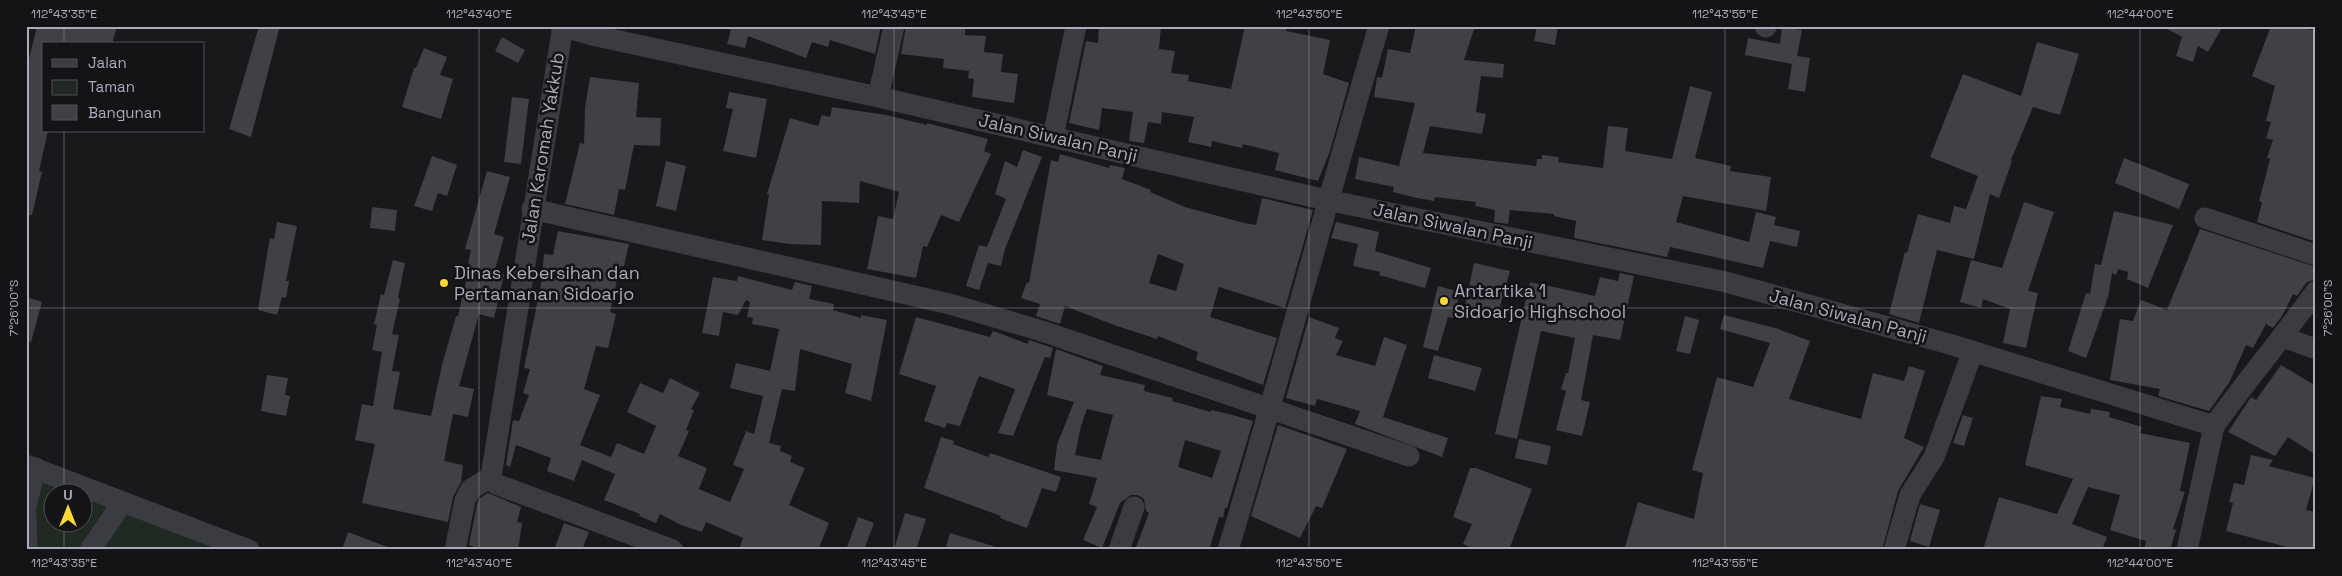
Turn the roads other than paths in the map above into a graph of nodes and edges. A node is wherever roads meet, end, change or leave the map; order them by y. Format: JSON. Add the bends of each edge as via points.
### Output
{"nodes":[{"id":1,"x":563,"y":26,"type":"edge"},
{"id":2,"x":894,"y":26,"type":"edge"},
{"id":3,"x":1076,"y":26,"type":"edge"},
{"id":4,"x":1379,"y":26,"type":"edge"},
{"id":5,"x":878,"y":97,"type":"junction"},
{"id":6,"x":1053,"y":137,"type":"junction"},
{"id":7,"x":1327,"y":200,"type":"junction"},
{"id":8,"x":532,"y":209,"type":"junction"},
{"id":9,"x":2206,"y":218,"type":"dead end"},
{"id":10,"x":2316,"y":255,"type":"edge"},
{"id":11,"x":2316,"y":291,"type":"edge"},
{"id":12,"x":2283,"y":338,"type":"junction"},
{"id":13,"x":2316,"y":349,"type":"edge"},
{"id":14,"x":1973,"y":351,"type":"junction"},
{"id":15,"x":1271,"y":408,"type":"junction"},
{"id":16,"x":2214,"y":426,"type":"junction"},
{"id":17,"x":1409,"y":456,"type":"dead end"},
{"id":18,"x":31,"y":467,"type":"edge"},
{"id":19,"x":491,"y":477,"type":"junction"},
{"id":20,"x":124,"y":502,"type":"junction"},
{"id":21,"x":26,"y":505,"type":"edge"},
{"id":22,"x":1134,"y":507,"type":"dead end"},
{"id":23,"x":26,"y":514,"type":"edge"},
{"id":24,"x":27,"y":550,"type":"edge"},
{"id":25,"x":90,"y":550,"type":"edge"},
{"id":26,"x":249,"y":550,"type":"edge"},
{"id":27,"x":455,"y":550,"type":"edge"},
{"id":28,"x":673,"y":550,"type":"edge"},
{"id":29,"x":1119,"y":550,"type":"edge"},
{"id":30,"x":1228,"y":550,"type":"edge"},
{"id":31,"x":1894,"y":550,"type":"edge"},
{"id":32,"x":2187,"y":550,"type":"edge"}],
"edges":[{"from":1,"to":5,"type":"street","name":"Jalan Siwalan Panji"},
{"from":1,"to":8,"type":"street","name":"Jalan Karomah Yakkub"},
{"from":2,"to":5,"type":"street"},
{"from":3,"to":6,"type":"street"},
{"from":4,"to":7,"type":"street"},
{"from":5,"to":6,"type":"street","name":"Jalan Siwalan Panji"},
{"from":6,"to":7,"type":"street","name":"Jalan Siwalan Panji"},
{"from":7,"to":14,"type":"street","name":"Jalan Siwalan Panji","via":[[1726,282]]},
{"from":7,"to":15,"type":"street"},
{"from":8,"to":15,"type":"street","via":[[950,304],[1042,331]]},
{"from":8,"to":19,"type":"street","name":"Jalan Karomah Yakkub"},
{"from":9,"to":10,"type":"street"},
{"from":11,"to":12,"type":"street"},
{"from":12,"to":13,"type":"street"},
{"from":12,"to":16,"type":"street","via":[[2247,379]]},
{"from":14,"to":16,"type":"street","name":"Jalan Siwalan Panji"},
{"from":14,"to":31,"type":"street","via":[[1934,457],[1910,495]]},
{"from":15,"to":17,"type":"street"},
{"from":15,"to":30,"type":"street"},
{"from":16,"to":32,"type":"street"},
{"from":18,"to":20,"type":"street"},
{"from":18,"to":21,"type":"street"},
{"from":19,"to":27,"type":"street","via":[[471,489]]},
{"from":19,"to":28,"type":"street","via":[[496,484]]},
{"from":20,"to":25,"type":"street"},
{"from":20,"to":26,"type":"street"},
{"from":22,"to":29,"type":"street"},
{"from":23,"to":24,"type":"street"}]}
